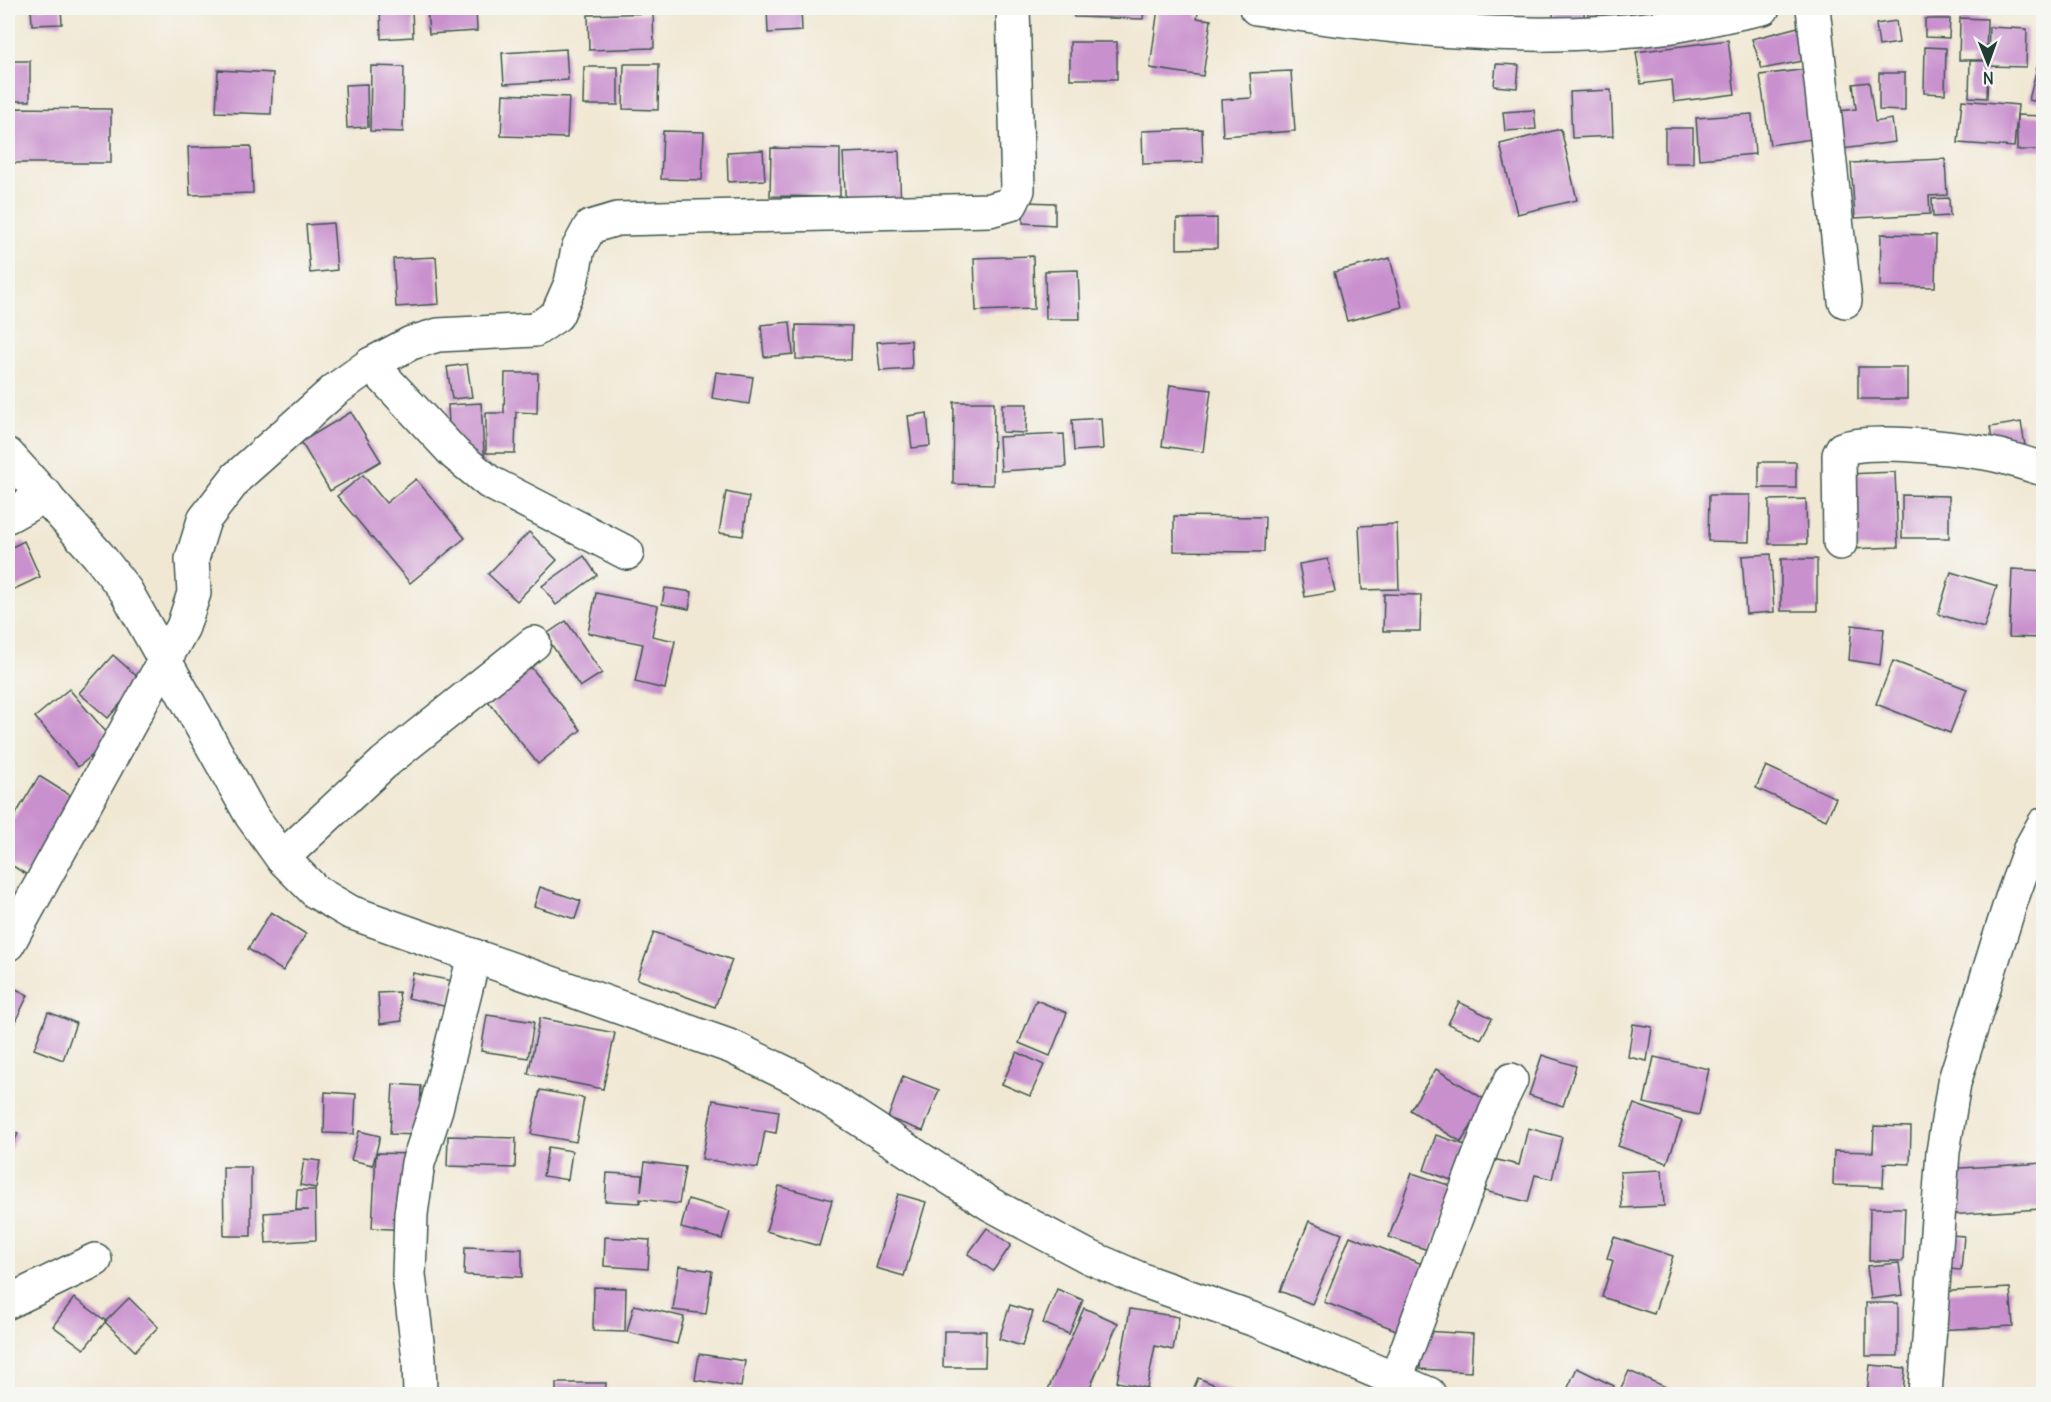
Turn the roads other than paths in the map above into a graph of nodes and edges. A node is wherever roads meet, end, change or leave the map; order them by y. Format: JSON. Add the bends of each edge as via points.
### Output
{"nodes":[{"id":1,"x":1013,"y":8,"type":"edge"},
{"id":2,"x":1256,"y":8,"type":"edge"},
{"id":3,"x":1763,"y":8,"type":"edge"},
{"id":4,"x":1813,"y":8,"type":"edge"},
{"id":5,"x":1492,"y":20,"type":"edge"},
{"id":6,"x":1845,"y":301,"type":"dead end"},
{"id":7,"x":371,"y":364,"type":"junction"},
{"id":8,"x":8,"y":455,"type":"edge"},
{"id":9,"x":2043,"y":469,"type":"edge"},
{"id":10,"x":45,"y":495,"type":"junction"},
{"id":11,"x":8,"y":516,"type":"edge"},
{"id":12,"x":1840,"y":543,"type":"dead end"},
{"id":13,"x":627,"y":552,"type":"dead end"},
{"id":14,"x":534,"y":643,"type":"dead end"},
{"id":15,"x":164,"y":662,"type":"junction"},
{"id":16,"x":2043,"y":824,"type":"edge"},
{"id":17,"x":282,"y":858,"type":"junction"},
{"id":18,"x":8,"y":944,"type":"edge"},
{"id":19,"x":474,"y":956,"type":"junction"},
{"id":20,"x":1511,"y":1080,"type":"dead end"},
{"id":21,"x":95,"y":1260,"type":"dead end"},
{"id":22,"x":8,"y":1302,"type":"edge"},
{"id":23,"x":1413,"y":1389,"type":"edge"},
{"id":24,"x":420,"y":1395,"type":"edge"},
{"id":25,"x":1925,"y":1395,"type":"edge"}],
"edges":[{"from":1,"to":7,"type":"street","via":[[1018,190],[1011,204],[990,210],[617,219],[590,227],[578,249],[571,283],[557,315],[535,330],[438,335],[411,343]]},
{"from":2,"to":5,"type":"street","via":[[1429,31]]},
{"from":3,"to":5,"type":"street","via":[[1665,27],[1548,35]]},
{"from":4,"to":6,"type":"street"},
{"from":7,"to":13,"type":"street","via":[[455,454],[489,482]]},
{"from":7,"to":15,"type":"street","via":[[335,390],[237,477],[204,520],[192,559],[194,593],[183,627]]},
{"from":8,"to":10,"type":"street"},
{"from":9,"to":12,"type":"street","via":[[1986,453],[1904,446],[1842,449]]},
{"from":10,"to":11,"type":"street"},
{"from":10,"to":15,"type":"street","via":[[126,591]]},
{"from":14,"to":17,"type":"street","via":[[384,763]]},
{"from":15,"to":17,"type":"street","via":[[251,815]]},
{"from":15,"to":18,"type":"street"},
{"from":16,"to":25,"type":"street","via":[[2012,898],[1954,1083],[1943,1152]]},
{"from":17,"to":19,"type":"street","via":[[316,892],[350,912]]},
{"from":19,"to":23,"type":"street","via":[[732,1047],[796,1078],[990,1204],[1086,1256],[1258,1321]]},
{"from":19,"to":24,"type":"street","via":[[436,1109],[418,1163],[411,1214],[409,1275]]},
{"from":20,"to":23,"type":"street","via":[[1495,1113]]},
{"from":21,"to":22,"type":"street"}]}
